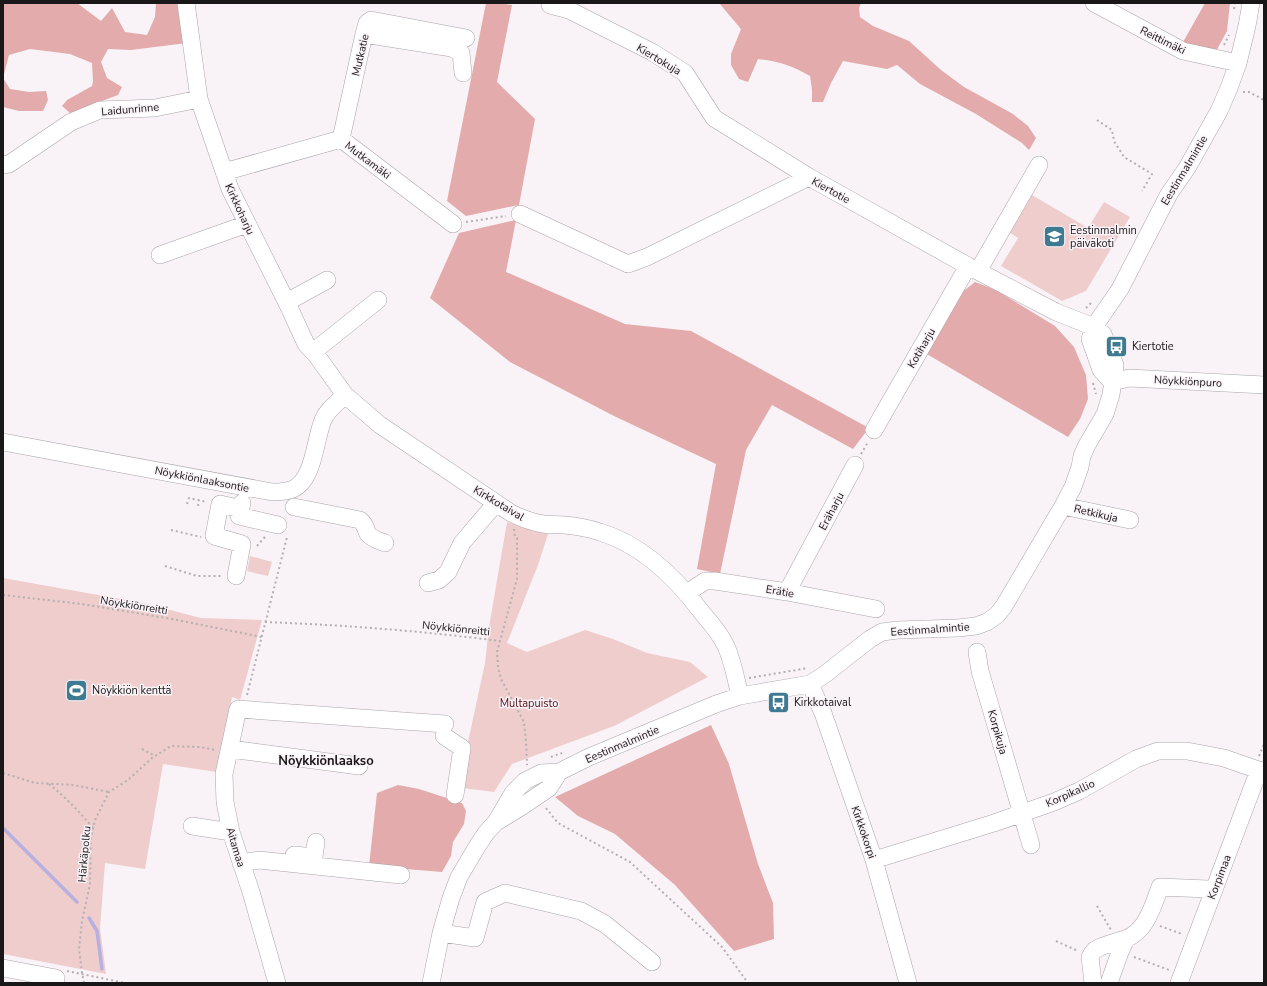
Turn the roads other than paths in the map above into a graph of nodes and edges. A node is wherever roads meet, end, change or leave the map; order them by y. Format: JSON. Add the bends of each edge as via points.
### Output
{"nodes":[{"id":1,"x":186,"y":3,"type":"edge"},
{"id":2,"x":1094,"y":3,"type":"edge"},
{"id":3,"x":1251,"y":3,"type":"edge"},
{"id":4,"x":550,"y":5,"type":"dead end"},
{"id":5,"x":364,"y":34,"type":"junction"},
{"id":6,"x":466,"y":38,"type":"dead end"},
{"id":7,"x":1238,"y":63,"type":"junction"},
{"id":8,"x":463,"y":73,"type":"dead end"},
{"id":9,"x":199,"y":98,"type":"junction"},
{"id":10,"x":341,"y":140,"type":"junction"},
{"id":11,"x":3,"y":165,"type":"edge"},
{"id":12,"x":1039,"y":165,"type":"dead end"},
{"id":13,"x":224,"y":172,"type":"junction"},
{"id":14,"x":809,"y":177,"type":"junction"},
{"id":15,"x":520,"y":214,"type":"road end"},
{"id":16,"x":247,"y":224,"type":"junction"},
{"id":17,"x":453,"y":224,"type":"road end"},
{"id":18,"x":160,"y":255,"type":"dead end"},
{"id":19,"x":973,"y":269,"type":"junction"},
{"id":20,"x":327,"y":280,"type":"dead end"},
{"id":21,"x":378,"y":300,"type":"dead end"},
{"id":22,"x":286,"y":302,"type":"junction"},
{"id":23,"x":1090,"y":319,"type":"junction"},
{"id":24,"x":313,"y":352,"type":"junction"},
{"id":25,"x":1112,"y":382,"type":"junction"},
{"id":26,"x":1264,"y":386,"type":"edge"},
{"id":27,"x":344,"y":395,"type":"junction"},
{"id":28,"x":874,"y":430,"type":"road end"},
{"id":29,"x":3,"y":442,"type":"edge"},
{"id":30,"x":855,"y":465,"type":"road end"},
{"id":31,"x":246,"y":487,"type":"junction"},
{"id":32,"x":496,"y":503,"type":"junction"},
{"id":33,"x":1063,"y":506,"type":"junction"},
{"id":34,"x":294,"y":507,"type":"dead end"},
{"id":35,"x":241,"y":509,"type":"junction"},
{"id":36,"x":1130,"y":520,"type":"dead end"},
{"id":37,"x":279,"y":526,"type":"road end"},
{"id":38,"x":385,"y":544,"type":"dead end"},
{"id":39,"x":236,"y":576,"type":"road end"},
{"id":40,"x":428,"y":583,"type":"dead end"},
{"id":41,"x":787,"y":592,"type":"junction"},
{"id":42,"x":687,"y":593,"type":"junction"},
{"id":43,"x":876,"y":609,"type":"dead end"},
{"id":44,"x":977,"y":652,"type":"dead end"},
{"id":45,"x":810,"y":684,"type":"junction"},
{"id":46,"x":740,"y":696,"type":"junction"},
{"id":47,"x":229,"y":751,"type":"junction"},
{"id":48,"x":359,"y":766,"type":"dead end"},
{"id":49,"x":1262,"y":771,"type":"edge"},
{"id":50,"x":455,"y":794,"type":"dead end"},
{"id":51,"x":1022,"y":813,"type":"junction"},
{"id":52,"x":192,"y":826,"type":"dead end"},
{"id":53,"x":231,"y":832,"type":"junction"},
{"id":54,"x":316,"y":842,"type":"dead end"},
{"id":55,"x":1031,"y":845,"type":"dead end"},
{"id":56,"x":240,"y":859,"type":"junction"},
{"id":57,"x":874,"y":860,"type":"junction"},
{"id":58,"x":401,"y":875,"type":"dead end"},
{"id":59,"x":1214,"y":890,"type":"junction"},
{"id":60,"x":441,"y":933,"type":"junction"},
{"id":61,"x":1121,"y":944,"type":"junction"},
{"id":62,"x":652,"y":962,"type":"dead end"},
{"id":63,"x":3,"y":968,"type":"edge"},
{"id":64,"x":1174,"y":977,"type":"edge"},
{"id":65,"x":55,"y":983,"type":"edge"},
{"id":66,"x":277,"y":983,"type":"edge"},
{"id":67,"x":431,"y":983,"type":"edge"},
{"id":68,"x":908,"y":983,"type":"edge"},
{"id":69,"x":1093,"y":983,"type":"edge"},
{"id":70,"x":1109,"y":983,"type":"edge"}],
"edges":[{"from":1,"to":9,"type":"street","name":"Kirkkoharju"},
{"from":2,"to":7,"type":"street","name":"Reittimäki","via":[[1183,51]]},
{"from":3,"to":7,"type":"street","name":"Eestinmalmintie"},
{"from":4,"to":14,"type":"street","name":"Kiertokuja","via":[[569,10],[652,52],[685,73],[714,118]]},
{"from":5,"to":6,"type":"street","name":"Mutkatie","via":[[367,23],[371,20]]},
{"from":5,"to":8,"type":"street","via":[[452,48],[461,53]]},
{"from":5,"to":10,"type":"street","name":"Mutkatie"},
{"from":7,"to":23,"type":"street","name":"Eestinmalmintie","via":[[1208,132],[1169,194],[1120,289]]},
{"from":9,"to":11,"type":"street","name":"Laidunrinne","via":[[155,108],[100,110],[71,122],[9,164]]},
{"from":9,"to":13,"type":"street","name":"Kirkkoharju"},
{"from":10,"to":13,"type":"street","name":"Mutkamäki"},
{"from":10,"to":17,"type":"street","name":"Mutkamäki"},
{"from":12,"to":19,"type":"street","name":"Kotiharju"},
{"from":13,"to":16,"type":"street","name":"Kirkkoharju"},
{"from":14,"to":15,"type":"street","name":"Kiertotie","via":[[628,264]]},
{"from":14,"to":19,"type":"street","name":"Kiertotie"},
{"from":16,"to":18,"type":"street"},
{"from":16,"to":22,"type":"street","name":"Kirkkoharju"},
{"from":19,"to":23,"type":"street","name":"Kiertotie","via":[[1056,312]]},
{"from":19,"to":28,"type":"street","name":"Kotiharju"},
{"from":20,"to":22,"type":"street"},
{"from":21,"to":24,"type":"street"},
{"from":22,"to":24,"type":"street","name":"Kirkkoharju","via":[[306,344]]},
{"from":23,"to":25,"type":"street","name":"Eestinmalmintie","via":[[1103,334],[1115,365]]},
{"from":24,"to":27,"type":"street","name":"Kirkkoharju"},
{"from":25,"to":26,"type":"street","name":"Nöykkiönpuro","via":[[1130,378]]},
{"from":25,"to":33,"type":"street","name":"Eestinmalmintie","via":[[1105,414],[1087,445]]},
{"from":27,"to":31,"type":"street","name":"Nöykkiönlaaksontie","via":[[322,421],[309,468],[301,483],[283,492]]},
{"from":27,"to":32,"type":"street","name":"Kirkkotaival","via":[[380,424]]},
{"from":29,"to":31,"type":"street","name":"Nöykkiönlaaksontie"},
{"from":30,"to":41,"type":"street","name":"Eräharju"},
{"from":31,"to":35,"type":"street"},
{"from":32,"to":40,"type":"street","via":[[462,543],[448,572],[439,580]]},
{"from":32,"to":42,"type":"street","name":"Kirkkotaival","via":[[527,520],[543,524],[585,527],[617,538],[655,563]]},
{"from":33,"to":36,"type":"street","name":"Retkikuja"},
{"from":33,"to":45,"type":"street","name":"Eestinmalmintie","via":[[997,615],[976,626],[882,632]]},
{"from":34,"to":38,"type":"street","via":[[360,520],[365,524],[371,537]]},
{"from":35,"to":37,"type":"street","via":[[239,516]]},
{"from":35,"to":39,"type":"street","via":[[220,504],[214,536],[242,544]]},
{"from":41,"to":42,"type":"street","name":"Erätie","via":[[705,581]]},
{"from":41,"to":43,"type":"street","name":"Erätie"},
{"from":42,"to":46,"type":"street","name":"Kirkkotaival","via":[[719,634],[732,665]]},
{"from":44,"to":51,"type":"street","name":"Korpikuja","via":[[980,671]]},
{"from":45,"to":46,"type":"street","name":"Eestinmalmintie"},
{"from":45,"to":57,"type":"street","name":"Kirkkokorpi"},
{"from":46,"to":60,"type":"street","name":"Eestinmalmintie","via":[[589,757],[559,772],[541,773],[526,781],[513,793],[459,877],[450,898]]},
{"from":47,"to":48,"type":"street"},
{"from":47,"to":50,"type":"street","name":"Aitamaa","via":[[238,709],[444,730],[462,748]]},
{"from":47,"to":53,"type":"street","name":"Aitamaa","via":[[224,774],[225,802]]},
{"from":49,"to":51,"type":"street","name":"Korpikallio","via":[[1224,758],[1187,751],[1158,751],[1136,759],[1079,791]]},
{"from":49,"to":59,"type":"street","name":"Korpimaa"},
{"from":51,"to":55,"type":"street","name":"Korpikuja"},
{"from":51,"to":57,"type":"street","name":"Korpikallio"},
{"from":52,"to":53,"type":"street"},
{"from":53,"to":56,"type":"street","name":"Aitamaa"},
{"from":54,"to":56,"type":"street","via":[[314,857],[252,852]]},
{"from":56,"to":58,"type":"street"},
{"from":56,"to":66,"type":"street","name":"Aitamaa"},
{"from":57,"to":68,"type":"street","name":"Kirkkokorpi"},
{"from":59,"to":61,"type":"street","via":[[1160,887],[1145,921],[1134,935]]},
{"from":59,"to":64,"type":"street","name":"Korpimaa"},
{"from":60,"to":62,"type":"street","via":[[475,938],[484,902],[505,893],[581,911],[605,924]]},
{"from":60,"to":67,"type":"street","name":"Eestinmalmintie"},
{"from":61,"to":69,"type":"street","via":[[1096,950],[1090,957]]},
{"from":61,"to":70,"type":"street"},
{"from":63,"to":65,"type":"street","via":[[56,978]]}]}
